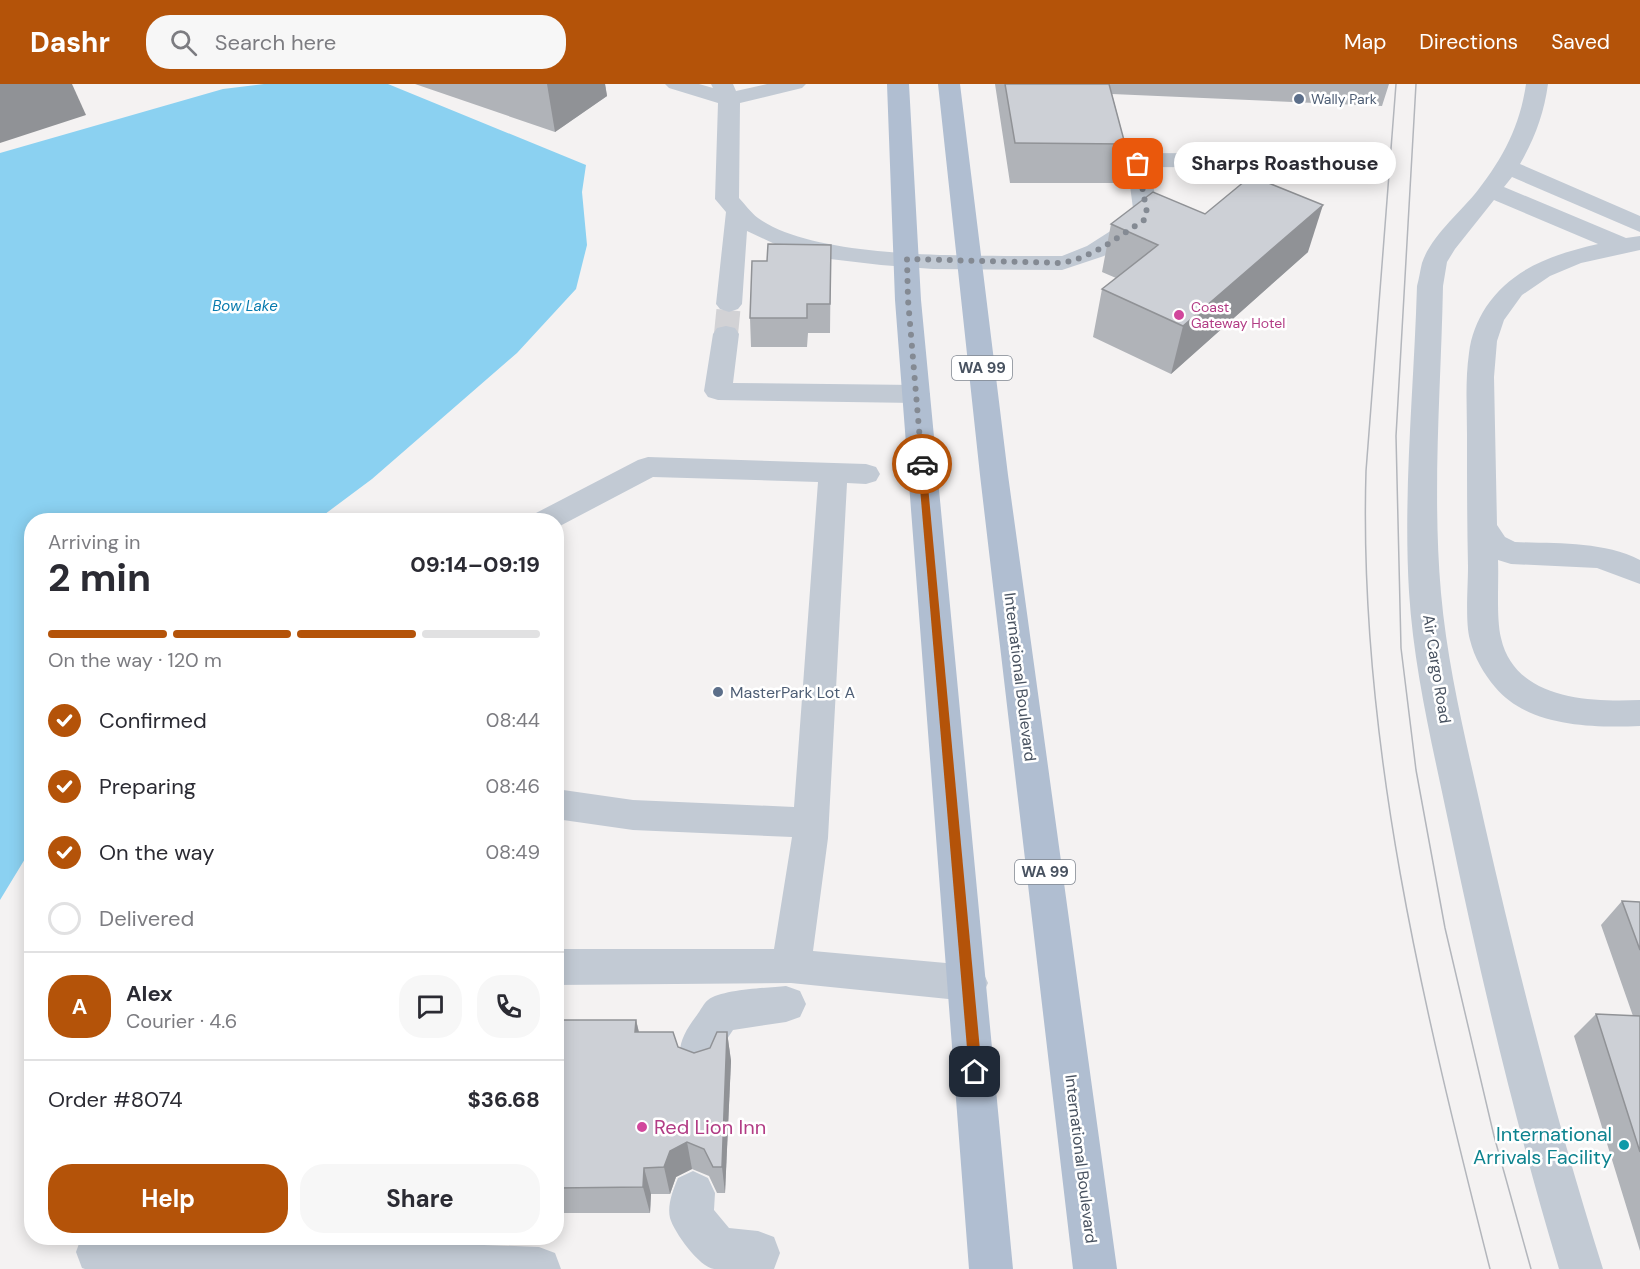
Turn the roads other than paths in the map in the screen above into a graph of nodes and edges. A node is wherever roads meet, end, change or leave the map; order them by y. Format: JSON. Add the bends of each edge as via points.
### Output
{"nodes":[{"id":1,"x":676,"y":84,"type":"edge"},
{"id":2,"x":795,"y":84,"type":"edge"},
{"id":3,"x":898,"y":84,"type":"edge"},
{"id":4,"x":949,"y":84,"type":"edge"},
{"id":5,"x":1537,"y":84,"type":"edge"},
{"id":6,"x":725,"y":92,"type":"edge"},
{"id":7,"x":1311,"y":161,"type":"dead end"},
{"id":8,"x":1510,"y":161,"type":"junction"},
{"id":9,"x":1490,"y":190,"type":"junction"},
{"id":10,"x":1640,"y":211,"type":"edge"},
{"id":11,"x":737,"y":214,"type":"junction"},
{"id":12,"x":1640,"y":225,"type":"edge"},
{"id":13,"x":1631,"y":245,"type":"edge"},
{"id":14,"x":907,"y":259,"type":"junction"},
{"id":15,"x":969,"y":261,"type":"junction"},
{"id":16,"x":729,"y":304,"type":"tunnel mouth"},
{"id":17,"x":726,"y":333,"type":"tunnel mouth"},
{"id":18,"x":916,"y":394,"type":"junction"},
{"id":19,"x":833,"y":473,"type":"junction"},
{"id":20,"x":866,"y":474,"type":"dead end"},
{"id":21,"x":560,"y":513,"type":"edge"},
{"id":22,"x":1481,"y":524,"type":"junction"},
{"id":23,"x":1640,"y":573,"type":"edge"},
{"id":24,"x":1640,"y":713,"type":"edge"},
{"id":25,"x":564,"y":805,"type":"edge"},
{"id":26,"x":810,"y":823,"type":"junction"},
{"id":27,"x":791,"y":966,"type":"junction"},
{"id":28,"x":564,"y":967,"type":"edge"},
{"id":29,"x":968,"y":983,"type":"junction"},
{"id":30,"x":786,"y":1004,"type":"dead end"},
{"id":31,"x":699,"y":1061,"type":"edge"},
{"id":32,"x":693,"y":1193,"type":"dead end"},
{"id":33,"x":100,"y":1245,"type":"edge"},
{"id":34,"x":758,"y":1253,"type":"dead end"},
{"id":35,"x":539,"y":1269,"type":"edge"},
{"id":36,"x":991,"y":1269,"type":"edge"},
{"id":37,"x":1095,"y":1269,"type":"edge"},
{"id":38,"x":1581,"y":1269,"type":"edge"}],
"edges":[{"from":1,"to":6,"type":"street"},
{"from":2,"to":6,"type":"street"},
{"from":3,"to":14,"type":"main road"},
{"from":4,"to":15,"type":"main road","name":"International Boulevard","number":"WA 99"},
{"from":5,"to":8,"type":"street","name":"Air Cargo Road","via":[[1534,105]]},
{"from":6,"to":11,"type":"street","via":[[727,199]]},
{"from":7,"to":15,"type":"street","via":[[1142,160],[1138,169],[1147,213],[1144,220],[1096,252],[1062,263]]},
{"from":8,"to":9,"type":"street","name":"Air Cargo Road"},
{"from":8,"to":10,"type":"street"},
{"from":8,"to":12,"type":"street"},
{"from":9,"to":13,"type":"street"},
{"from":9,"to":38,"type":"street","name":"Air Cargo Road","via":[[1444,246],[1430,286],[1422,517],[1425,592],[1430,646],[1492,946],[1523,1071]]},
{"from":11,"to":14,"type":"street","via":[[768,233],[808,247],[864,258]]},
{"from":11,"to":16,"type":"street"},
{"from":13,"to":22,"type":"street","via":[[1580,256],[1532,276],[1513,290],[1491,320],[1481,371]]},
{"from":14,"to":15,"type":"street"},
{"from":14,"to":18,"type":"main road"},
{"from":15,"to":37,"type":"main road","name":"International Boulevard","number":"WA 99"},
{"from":17,"to":18,"type":"street","via":[[718,391]]},
{"from":18,"to":29,"type":"main road"},
{"from":19,"to":20,"type":"street"},
{"from":19,"to":21,"type":"street","via":[[648,467]]},
{"from":19,"to":26,"type":"street"},
{"from":22,"to":23,"type":"street","via":[[1494,544],[1511,553],[1597,557]]},
{"from":22,"to":24,"type":"street","via":[[1485,638],[1500,674],[1532,699],[1555,706]]},
{"from":25,"to":26,"type":"street","via":[[633,815]]},
{"from":26,"to":27,"type":"street"},
{"from":27,"to":28,"type":"street"},
{"from":27,"to":29,"type":"street"},
{"from":29,"to":36,"type":"main road"},
{"from":30,"to":31,"type":"street","via":[[722,1013],[701,1042]]},
{"from":32,"to":34,"type":"street","via":[[692,1217],[718,1249]]},
{"from":33,"to":35,"type":"street","via":[[98,1252]]}]}
